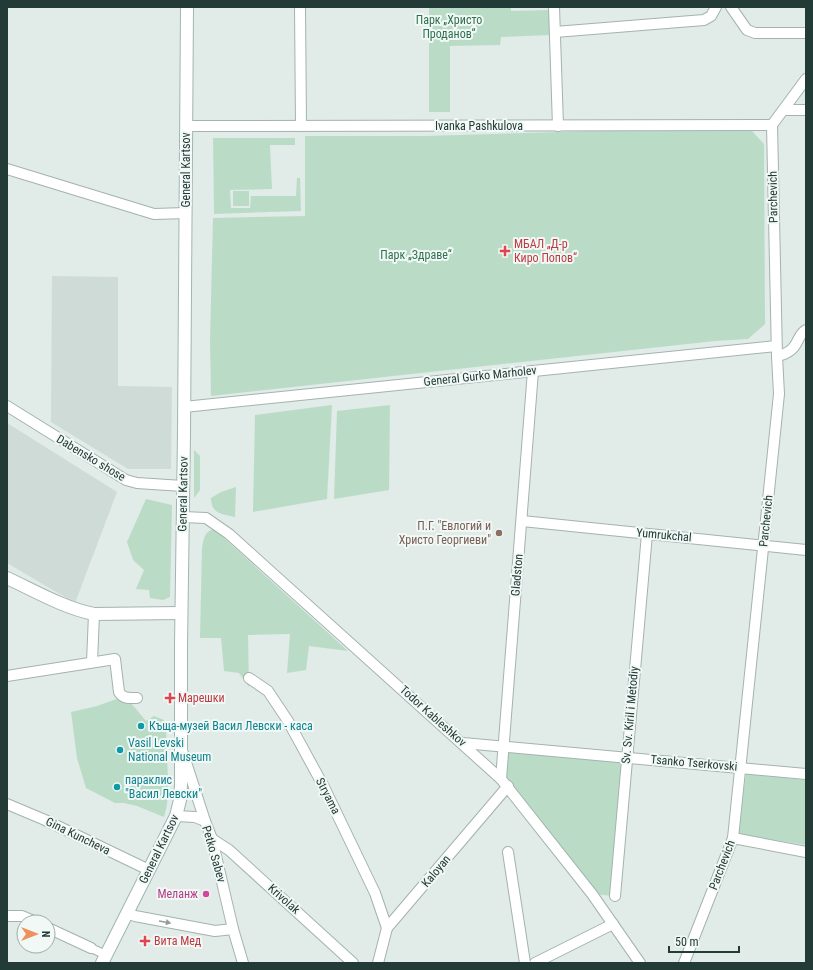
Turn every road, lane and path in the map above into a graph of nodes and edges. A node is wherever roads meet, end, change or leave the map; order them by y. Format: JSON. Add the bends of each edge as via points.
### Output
{"nodes":[{"id":1,"x":187,"y":7,"type":"edge"},
{"id":2,"x":300,"y":7,"type":"edge"},
{"id":3,"x":554,"y":7,"type":"edge"},
{"id":4,"x":716,"y":7,"type":"edge"},
{"id":5,"x":731,"y":7,"type":"edge"},
{"id":6,"x":555,"y":32,"type":"junction"},
{"id":7,"x":806,"y":33,"type":"edge"},
{"id":8,"x":806,"y":79,"type":"edge"},
{"id":9,"x":784,"y":110,"type":"junction"},
{"id":10,"x":806,"y":110,"type":"edge"},
{"id":11,"x":772,"y":125,"type":"junction"},
{"id":12,"x":186,"y":126,"type":"junction"},
{"id":13,"x":301,"y":126,"type":"junction"},
{"id":14,"x":558,"y":126,"type":"junction"},
{"id":15,"x":7,"y":169,"type":"edge"},
{"id":16,"x":186,"y":213,"type":"junction"},
{"id":17,"x":806,"y":330,"type":"edge"},
{"id":18,"x":776,"y":346,"type":"junction"},
{"id":19,"x":776,"y":356,"type":"junction"},
{"id":20,"x":533,"y":371,"type":"junction"},
{"id":21,"x":7,"y":406,"type":"edge"},
{"id":22,"x":184,"y":407,"type":"junction"},
{"id":23,"x":183,"y":486,"type":"junction"},
{"id":24,"x":183,"y":517,"type":"junction"},
{"id":25,"x":522,"y":521,"type":"junction"},
{"id":26,"x":647,"y":534,"type":"junction"},
{"id":27,"x":764,"y":544,"type":"junction"},
{"id":28,"x":806,"y":550,"type":"edge"},
{"id":29,"x":7,"y":578,"type":"edge"},
{"id":30,"x":182,"y":613,"type":"junction"},
{"id":31,"x":94,"y":614,"type":"junction"},
{"id":32,"x":92,"y":662,"type":"junction"},
{"id":33,"x":7,"y":676,"type":"edge"},
{"id":34,"x":248,"y":678,"type":"dead end"},
{"id":35,"x":137,"y":698,"type":"dead end"},
{"id":36,"x":463,"y":743,"type":"junction"},
{"id":37,"x":181,"y":746,"type":"junction"},
{"id":38,"x":504,"y":746,"type":"junction"},
{"id":39,"x":626,"y":757,"type":"junction"},
{"id":40,"x":741,"y":768,"type":"junction"},
{"id":41,"x":806,"y":774,"type":"edge"},
{"id":42,"x":505,"y":782,"type":"junction"},
{"id":43,"x":7,"y":804,"type":"edge"},
{"id":44,"x":176,"y":816,"type":"junction"},
{"id":45,"x":204,"y":821,"type":"junction"},
{"id":46,"x":734,"y":838,"type":"junction"},
{"id":47,"x":212,"y":839,"type":"junction"},
{"id":48,"x":508,"y":852,"type":"dead end"},
{"id":49,"x":806,"y":852,"type":"edge"},
{"id":50,"x":148,"y":870,"type":"junction"},
{"id":51,"x":615,"y":896,"type":"dead end"},
{"id":52,"x":127,"y":913,"type":"junction"},
{"id":53,"x":613,"y":924,"type":"junction"},
{"id":54,"x":387,"y":928,"type":"junction"},
{"id":55,"x":233,"y":930,"type":"junction"},
{"id":56,"x":56,"y":932,"type":"edge"},
{"id":57,"x":92,"y":948,"type":"joint"},
{"id":58,"x":104,"y":959,"type":"edge"},
{"id":59,"x":243,"y":963,"type":"edge"},
{"id":60,"x":353,"y":963,"type":"edge"},
{"id":61,"x":378,"y":963,"type":"edge"},
{"id":62,"x":526,"y":963,"type":"edge"},
{"id":63,"x":535,"y":963,"type":"edge"},
{"id":64,"x":640,"y":963,"type":"edge"},
{"id":65,"x":684,"y":963,"type":"edge"}],
"edges":[{"from":1,"to":12,"type":"main road","name":"General Kartsov"},
{"from":2,"to":13,"type":"street"},
{"from":3,"to":6,"type":"street"},
{"from":4,"to":6,"type":"street","via":[[711,16],[704,20]]},
{"from":5,"to":7,"type":"street","via":[[751,32]]},
{"from":6,"to":14,"type":"street"},
{"from":8,"to":9,"type":"street"},
{"from":9,"to":10,"type":"street"},
{"from":9,"to":11,"type":"street"},
{"from":11,"to":14,"type":"street","name":"Ivanka Pashkulova"},
{"from":11,"to":18,"type":"street","name":"Parchevich"},
{"from":12,"to":13,"type":"street","name":"Ivanka Pashkulova"},
{"from":12,"to":16,"type":"main road","name":"General Kartsov"},
{"from":13,"to":14,"type":"street","name":"Ivanka Pashkulova"},
{"from":15,"to":16,"type":"street","via":[[154,214]]},
{"from":16,"to":22,"type":"main road","name":"General Kartsov"},
{"from":17,"to":19,"type":"street","via":[[793,349]]},
{"from":18,"to":19,"type":"street","name":"Parchevich"},
{"from":18,"to":20,"type":"street","name":"General Gurko Marholev"},
{"from":19,"to":27,"type":"street","name":"Parchevich","via":[[779,394]]},
{"from":20,"to":22,"type":"street","name":"General Gurko Marholev"},
{"from":20,"to":25,"type":"street","name":"Gladston"},
{"from":21,"to":23,"type":"street","name":"Dabensko shose","via":[[126,480]]},
{"from":22,"to":23,"type":"main road","name":"General Kartsov"},
{"from":23,"to":24,"type":"main road","name":"General Kartsov"},
{"from":24,"to":30,"type":"main road","name":"General Kartsov"},
{"from":24,"to":36,"type":"street","name":"Todor Kableshkov","via":[[206,518],[229,534]]},
{"from":25,"to":26,"type":"street","name":"Yumrukchal"},
{"from":25,"to":38,"type":"street","name":"Gladston"},
{"from":26,"to":27,"type":"street","name":"Yumrukchal"},
{"from":26,"to":39,"type":"street","name":"Sv. Sv. Kiril i Metodiy"},
{"from":27,"to":28,"type":"street","name":"Yumrukchal"},
{"from":27,"to":40,"type":"street","name":"Parchevich"},
{"from":29,"to":31,"type":"main road","via":[[78,610]]},
{"from":30,"to":31,"type":"main road"},
{"from":30,"to":37,"type":"main road","name":"General Kartsov"},
{"from":31,"to":32,"type":"street"},
{"from":32,"to":33,"type":"street"},
{"from":32,"to":35,"type":"street","via":[[115,659],[121,696]]},
{"from":34,"to":54,"type":"street","name":"Stryama","via":[[268,691],[288,721],[324,787],[372,886]]},
{"from":36,"to":38,"type":"street","name":"Tsanko Tserkovski"},
{"from":36,"to":42,"type":"street","name":"Todor Kableshkov"},
{"from":37,"to":44,"type":"main road","name":"General Kartsov","via":[[182,785]]},
{"from":37,"to":45,"type":"street","name":"Petko Sabev"},
{"from":38,"to":39,"type":"street","name":"Tsanko Tserkovski"},
{"from":38,"to":42,"type":"street","name":"Gladston"},
{"from":39,"to":40,"type":"street","name":"Tsanko Tserkovski"},
{"from":39,"to":51,"type":"street","name":"Sv. Sv. Kiril i Metodiy"},
{"from":40,"to":41,"type":"street","name":"Tsanko Tserkovski"},
{"from":40,"to":46,"type":"street","name":"Parchevich"},
{"from":42,"to":53,"type":"street","name":"Todor Kableshkov"},
{"from":42,"to":54,"type":"street","name":"Kaloyan"},
{"from":43,"to":50,"type":"street","name":"Gina Kuncheva","via":[[46,820]]},
{"from":44,"to":45,"type":"street","via":[[195,817]]},
{"from":44,"to":50,"type":"main road","name":"General Kartsov"},
{"from":45,"to":47,"type":"street","name":"Petko Sabev"},
{"from":46,"to":49,"type":"street"},
{"from":46,"to":65,"type":"street","name":"Parchevich"},
{"from":47,"to":55,"type":"street","name":"Petko Sabev"},
{"from":47,"to":60,"type":"street","name":"Krivolak","via":[[229,850]]},
{"from":48,"to":62,"type":"street"},
{"from":50,"to":52,"type":"main road","name":"General Kartsov"},
{"from":52,"to":55,"type":"street","one_way":true,"via":[[215,931]]},
{"from":52,"to":58,"type":"main road","name":"General Kartsov"},
{"from":53,"to":63,"type":"street"},
{"from":53,"to":64,"type":"street","name":"Todor Kableshkov"},
{"from":54,"to":61,"type":"street","name":"Kaloyan"},
{"from":55,"to":59,"type":"street","name":"Petko Sabev"},
{"from":56,"to":57,"type":"street"},
{"from":57,"to":58,"type":"street"}]}
